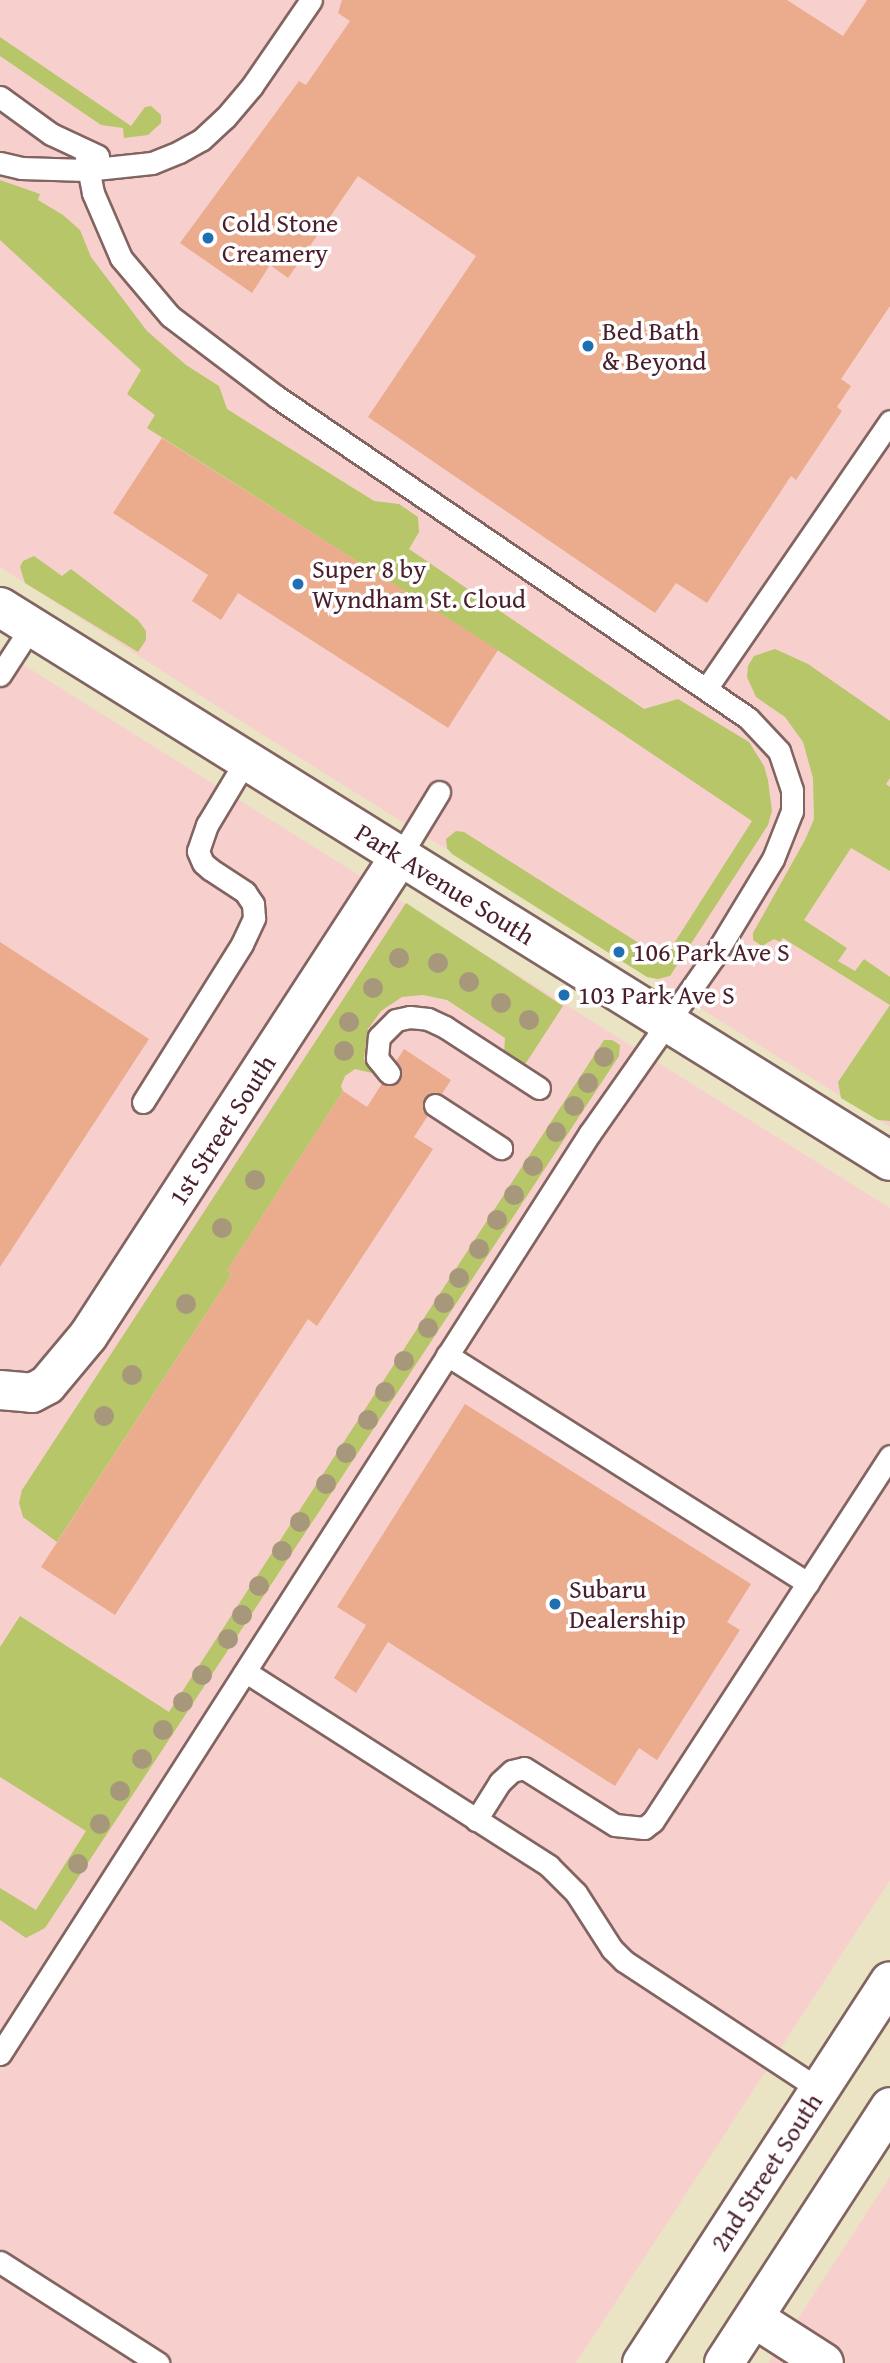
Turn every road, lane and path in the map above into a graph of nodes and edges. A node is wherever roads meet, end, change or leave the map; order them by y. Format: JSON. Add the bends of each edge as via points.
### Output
{"nodes":[{"id":1,"x":311,"y":0,"type":"edge"},
{"id":2,"x":0,"y":97,"type":"edge"},
{"id":3,"x":86,"y":161,"type":"junction"},
{"id":4,"x":0,"y":163,"type":"edge"},
{"id":5,"x":890,"y":421,"type":"edge"},
{"id":6,"x":16,"y":617,"type":"edge"},
{"id":7,"x":0,"y":675,"type":"edge"},
{"id":8,"x":706,"y":690,"type":"junction"},
{"id":9,"x":246,"y":760,"type":"junction"},
{"id":10,"x":439,"y":792,"type":"dead end"},
{"id":11,"x":400,"y":856,"type":"junction"},
{"id":12,"x":670,"y":1023,"type":"junction"},
{"id":13,"x":389,"y":1073,"type":"dead end"},
{"id":14,"x":539,"y":1088,"type":"dead end"},
{"id":15,"x":144,"y":1102,"type":"dead end"},
{"id":16,"x":435,"y":1105,"type":"dead end"},
{"id":17,"x":501,"y":1149,"type":"dead end"},
{"id":18,"x":890,"y":1161,"type":"edge"},
{"id":19,"x":447,"y":1355,"type":"junction"},
{"id":20,"x":16,"y":1392,"type":"edge"},
{"id":21,"x":890,"y":1456,"type":"edge"},
{"id":22,"x":808,"y":1583,"type":"junction"},
{"id":23,"x":246,"y":1671,"type":"junction"},
{"id":24,"x":476,"y":1820,"type":"junction"},
{"id":25,"x":890,"y":1981,"type":"edge"},
{"id":26,"x":0,"y":2054,"type":"edge"},
{"id":27,"x":819,"y":2090,"type":"junction"},
{"id":28,"x":890,"y":2107,"type":"edge"},
{"id":29,"x":0,"y":2262,"type":"edge"},
{"id":30,"x":754,"y":2318,"type":"junction"},
{"id":31,"x":158,"y":2363,"type":"edge"},
{"id":32,"x":642,"y":2363,"type":"edge"},
{"id":33,"x":724,"y":2363,"type":"edge"},
{"id":34,"x":824,"y":2363,"type":"edge"}],
"edges":[{"from":1,"to":3,"type":"lane","via":[[252,86],[201,140],[152,163],[127,166]]},
{"from":2,"to":3,"type":"lane"},
{"from":3,"to":4,"type":"lane","via":[[22,168]]},
{"from":3,"to":8,"type":"lane","via":[[101,217],[121,258],[170,316],[277,397]]},
{"from":5,"to":8,"type":"lane"},
{"from":6,"to":7,"type":"lane"},
{"from":6,"to":9,"type":"main road","name":"Park Avenue South"},
{"from":8,"to":12,"type":"lane","via":[[748,718],[779,751],[792,790],[792,811],[773,859]]},
{"from":9,"to":11,"type":"main road","name":"Park Avenue South"},
{"from":9,"to":15,"type":"lane","via":[[207,825],[198,851],[203,863],[245,892],[253,904],[254,918],[243,944]]},
{"from":10,"to":11,"type":"lane"},
{"from":11,"to":12,"type":"main road","name":"Park Avenue South"},
{"from":11,"to":20,"type":"main road","name":"1st Street South","via":[[88,1336],[47,1385]]},
{"from":12,"to":18,"type":"main road","name":"Park Avenue South"},
{"from":12,"to":19,"type":"lane","via":[[590,1133]]},
{"from":13,"to":14,"type":"lane","via":[[377,1058],[379,1037],[396,1020],[410,1017],[428,1019]]},
{"from":16,"to":17,"type":"lane"},
{"from":19,"to":22,"type":"lane"},
{"from":19,"to":23,"type":"lane"},
{"from":21,"to":22,"type":"lane"},
{"from":22,"to":24,"type":"lane","via":[[663,1810],[644,1828],[615,1825],[524,1768],[500,1782]]},
{"from":23,"to":24,"type":"lane"},
{"from":23,"to":26,"type":"lane"},
{"from":24,"to":27,"type":"lane","via":[[565,1878],[624,1961]]},
{"from":25,"to":27,"type":"main road","name":"2nd Street South"},
{"from":27,"to":32,"type":"main road","name":"2nd Street South"},
{"from":28,"to":30,"type":"main road"},
{"from":29,"to":31,"type":"lane"},
{"from":30,"to":33,"type":"main road"},
{"from":30,"to":34,"type":"main road"}]}
